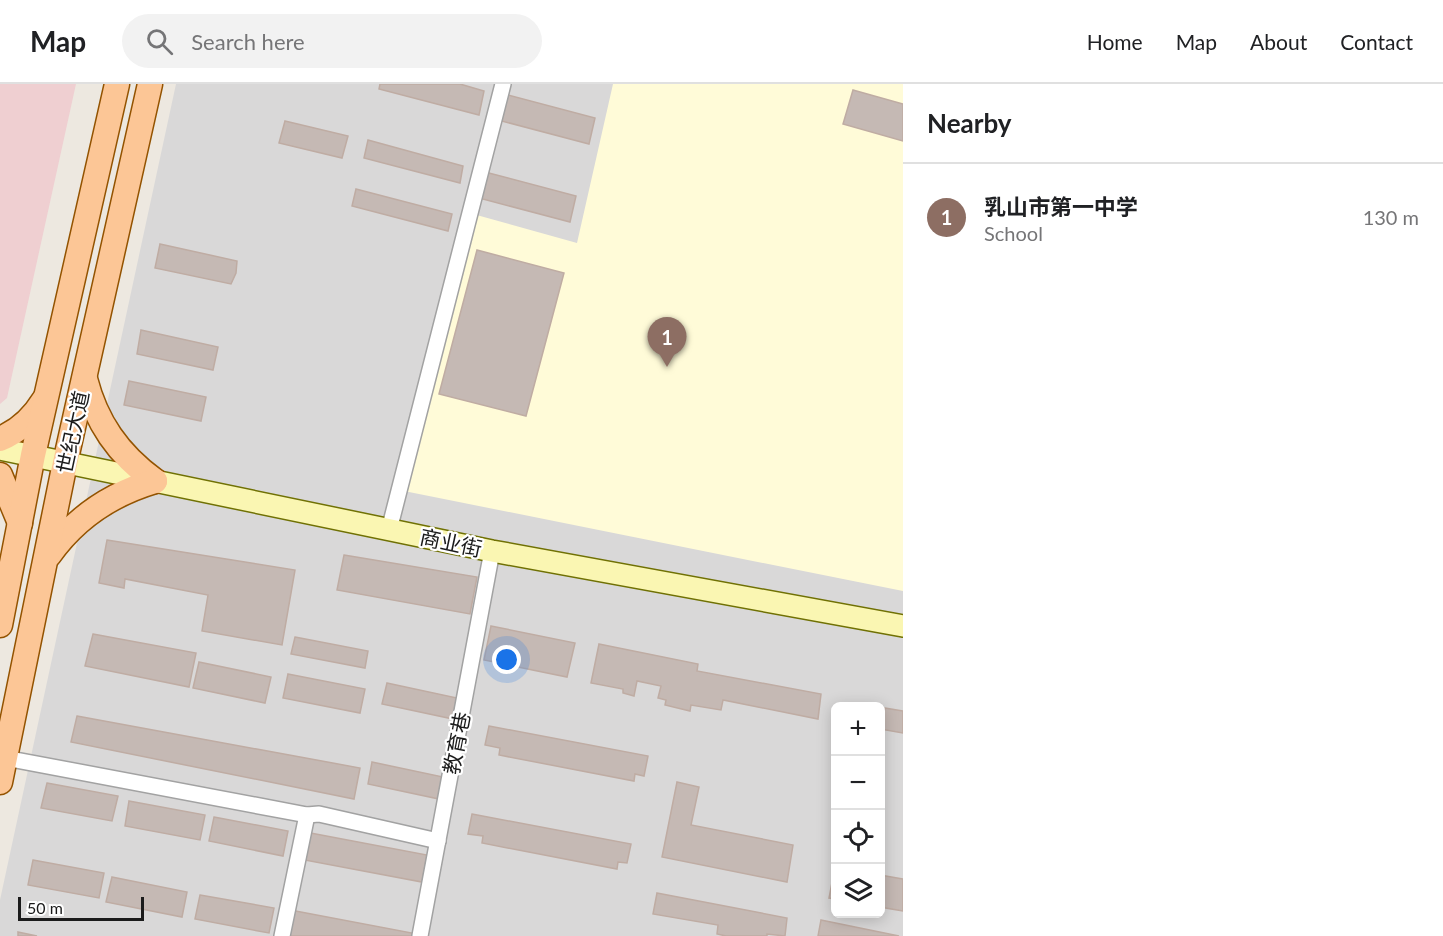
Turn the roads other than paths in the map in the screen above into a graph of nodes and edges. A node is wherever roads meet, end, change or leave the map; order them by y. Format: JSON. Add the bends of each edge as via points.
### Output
{"nodes":[{"id":1,"x":117,"y":84,"type":"edge"},
{"id":2,"x":150,"y":84,"type":"edge"},
{"id":3,"x":503,"y":84,"type":"edge"},
{"id":4,"x":84,"y":377,"type":"junction"},
{"id":5,"x":46,"y":396,"type":"junction"},
{"id":6,"x":0,"y":439,"type":"edge"},
{"id":7,"x":0,"y":449,"type":"edge"},
{"id":8,"x":33,"y":455,"type":"junction"},
{"id":9,"x":0,"y":475,"type":"edge"},
{"id":10,"x":155,"y":480,"type":"junction"},
{"id":11,"x":20,"y":523,"type":"junction"},
{"id":12,"x":389,"y":530,"type":"junction"},
{"id":13,"x":492,"y":551,"type":"junction"},
{"id":14,"x":45,"y":561,"type":"junction"},
{"id":15,"x":0,"y":625,"type":"edge"},
{"id":16,"x":903,"y":626,"type":"edge"},
{"id":17,"x":5,"y":758,"type":"junction"},
{"id":18,"x":0,"y":782,"type":"edge"},
{"id":19,"x":307,"y":815,"type":"junction"},
{"id":20,"x":438,"y":841,"type":"junction"},
{"id":21,"x":282,"y":936,"type":"edge"},
{"id":22,"x":420,"y":936,"type":"edge"}],
"edges":[{"from":1,"to":5,"type":"main road","name":"世纪大道"},
{"from":2,"to":4,"type":"main road","name":"世纪大道"},
{"from":3,"to":12,"type":"street"},
{"from":4,"to":10,"type":"main road","via":[[106,431],[128,459]]},
{"from":4,"to":14,"type":"main road","name":"世纪大道"},
{"from":5,"to":6,"type":"main road","via":[[22,427]]},
{"from":5,"to":8,"type":"main road","name":"世纪大道"},
{"from":7,"to":8,"type":"street","name":"商业街"},
{"from":8,"to":10,"type":"street","name":"商业街"},
{"from":8,"to":11,"type":"main road","name":"世纪大道"},
{"from":9,"to":11,"type":"main road"},
{"from":10,"to":12,"type":"street","name":"商业街"},
{"from":10,"to":14,"type":"main road","via":[[120,493],[86,514]]},
{"from":11,"to":15,"type":"main road","name":"世纪大道"},
{"from":12,"to":13,"type":"street","name":"商业街"},
{"from":13,"to":16,"type":"street","name":"商业街"},
{"from":13,"to":20,"type":"street","name":"教育巷"},
{"from":14,"to":17,"type":"main road","name":"世纪大道"},
{"from":17,"to":18,"type":"main road","name":"世纪大道"},
{"from":17,"to":19,"type":"street"},
{"from":19,"to":20,"type":"street","via":[[319,814]]},
{"from":19,"to":21,"type":"street"},
{"from":20,"to":22,"type":"street","name":"教育巷"}]}
